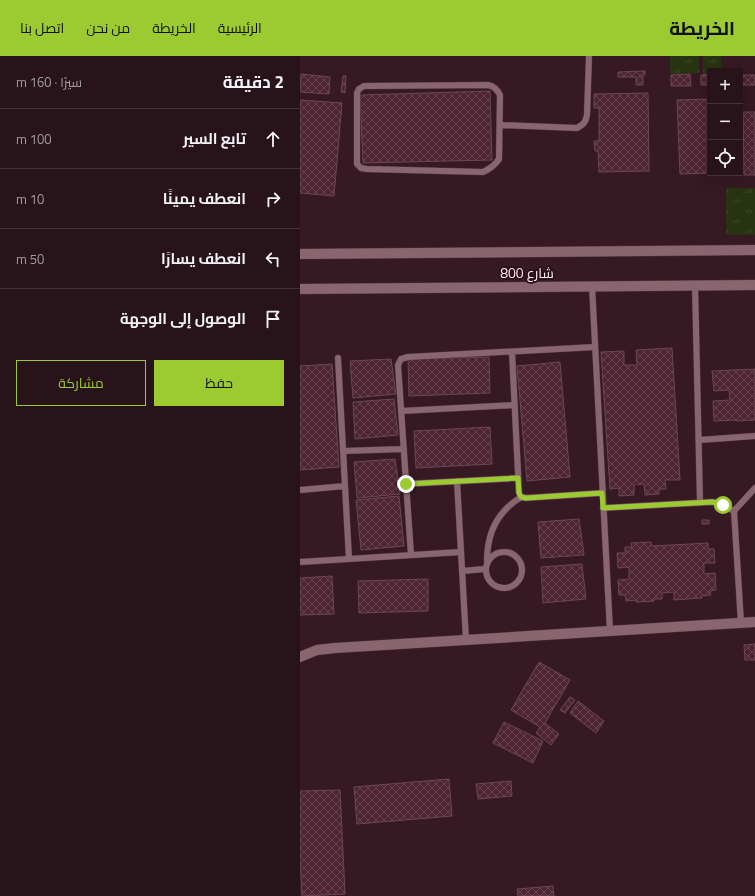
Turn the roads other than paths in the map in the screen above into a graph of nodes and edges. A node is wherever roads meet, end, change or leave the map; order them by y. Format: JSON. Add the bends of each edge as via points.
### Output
{"nodes":[{"id":1,"x":589,"y":56,"type":"edge"},
{"id":2,"x":500,"y":125,"type":"junction"},
{"id":3,"x":755,"y":250,"type":"edge"},
{"id":4,"x":300,"y":254,"type":"edge"},
{"id":5,"x":695,"y":285,"type":"junction"},
{"id":6,"x":755,"y":285,"type":"edge"},
{"id":7,"x":592,"y":286,"type":"junction"},
{"id":8,"x":300,"y":288,"type":"edge"},
{"id":9,"x":595,"y":347,"type":"junction"},
{"id":10,"x":512,"y":352,"type":"junction"},
{"id":11,"x":338,"y":358,"type":"dead end"},
{"id":12,"x":514,"y":405,"type":"junction"},
{"id":13,"x":401,"y":411,"type":"junction"},
{"id":14,"x":755,"y":436,"type":"edge"},
{"id":15,"x":699,"y":440,"type":"junction"},
{"id":16,"x":404,"y":449,"type":"junction"},
{"id":17,"x":343,"y":451,"type":"junction"},
{"id":18,"x":518,"y":478,"type":"junction"},
{"id":19,"x":457,"y":481,"type":"junction"},
{"id":20,"x":406,"y":484,"type":"junction"},
{"id":21,"x":345,"y":486,"type":"junction"},
{"id":22,"x":755,"y":488,"type":"edge"},
{"id":23,"x":300,"y":490,"type":"edge"},
{"id":24,"x":602,"y":493,"type":"junction"},
{"id":25,"x":521,"y":497,"type":"junction"},
{"id":26,"x":700,"y":502,"type":"junction"},
{"id":27,"x":603,"y":508,"type":"junction"},
{"id":28,"x":734,"y":511,"type":"junction"},
{"id":29,"x":461,"y":552,"type":"junction"},
{"id":30,"x":411,"y":554,"type":"junction"},
{"id":31,"x":349,"y":559,"type":"junction"},
{"id":32,"x":300,"y":562,"type":"edge"},
{"id":33,"x":486,"y":566,"type":"junction"},
{"id":34,"x":462,"y":571,"type":"junction"},
{"id":35,"x":755,"y":622,"type":"edge"},
{"id":36,"x":741,"y":623,"type":"junction"},
{"id":37,"x":610,"y":631,"type":"junction"},
{"id":38,"x":466,"y":640,"type":"junction"},
{"id":39,"x":300,"y":657,"type":"edge"}],
"edges":[{"from":1,"to":2,"type":"lane","via":[[587,115],[582,126],[577,128]]},
{"from":2,"to":2,"type":"lane","via":[[500,95],[494,86],[364,86],[357,93],[357,164],[367,170],[483,172],[495,165],[499,159]]},
{"from":3,"to":4,"type":"street","name":"شارع 800"},
{"from":5,"to":6,"type":"street","name":"شارع 800"},
{"from":5,"to":7,"type":"street","name":"شارع 800"},
{"from":5,"to":15,"type":"lane"},
{"from":7,"to":8,"type":"street","name":"شارع 800"},
{"from":7,"to":9,"type":"lane"},
{"from":9,"to":10,"type":"lane"},
{"from":9,"to":24,"type":"lane"},
{"from":10,"to":12,"type":"lane"},
{"from":10,"to":13,"type":"lane","via":[[408,357],[401,360],[398,365]]},
{"from":11,"to":17,"type":"lane"},
{"from":12,"to":13,"type":"lane"},
{"from":12,"to":18,"type":"lane"},
{"from":13,"to":16,"type":"lane"},
{"from":14,"to":15,"type":"lane"},
{"from":15,"to":26,"type":"lane"},
{"from":16,"to":17,"type":"lane"},
{"from":16,"to":20,"type":"lane"},
{"from":17,"to":21,"type":"lane"},
{"from":18,"to":19,"type":"lane"},
{"from":18,"to":25,"type":"lane"},
{"from":19,"to":20,"type":"lane"},
{"from":19,"to":29,"type":"lane"},
{"from":20,"to":30,"type":"lane"},
{"from":21,"to":23,"type":"lane"},
{"from":21,"to":31,"type":"lane"},
{"from":22,"to":28,"type":"lane"},
{"from":24,"to":25,"type":"lane"},
{"from":24,"to":27,"type":"lane"},
{"from":25,"to":33,"type":"lane","via":[[508,506],[498,518],[487,547]]},
{"from":26,"to":27,"type":"lane"},
{"from":26,"to":28,"type":"lane","via":[[718,503]]},
{"from":27,"to":37,"type":"lane"},
{"from":28,"to":36,"type":"lane"},
{"from":29,"to":30,"type":"lane"},
{"from":29,"to":34,"type":"lane"},
{"from":30,"to":31,"type":"lane"},
{"from":31,"to":32,"type":"lane"},
{"from":33,"to":33,"type":"lane","via":[[489,581],[500,588],[513,586],[521,577],[522,570],[518,558],[508,552],[495,554]]},
{"from":33,"to":34,"type":"lane"},
{"from":34,"to":38,"type":"lane"},
{"from":35,"to":36,"type":"street"},
{"from":36,"to":37,"type":"street"},
{"from":37,"to":38,"type":"street"},
{"from":38,"to":39,"type":"street","via":[[335,648],[317,650]]}]}
